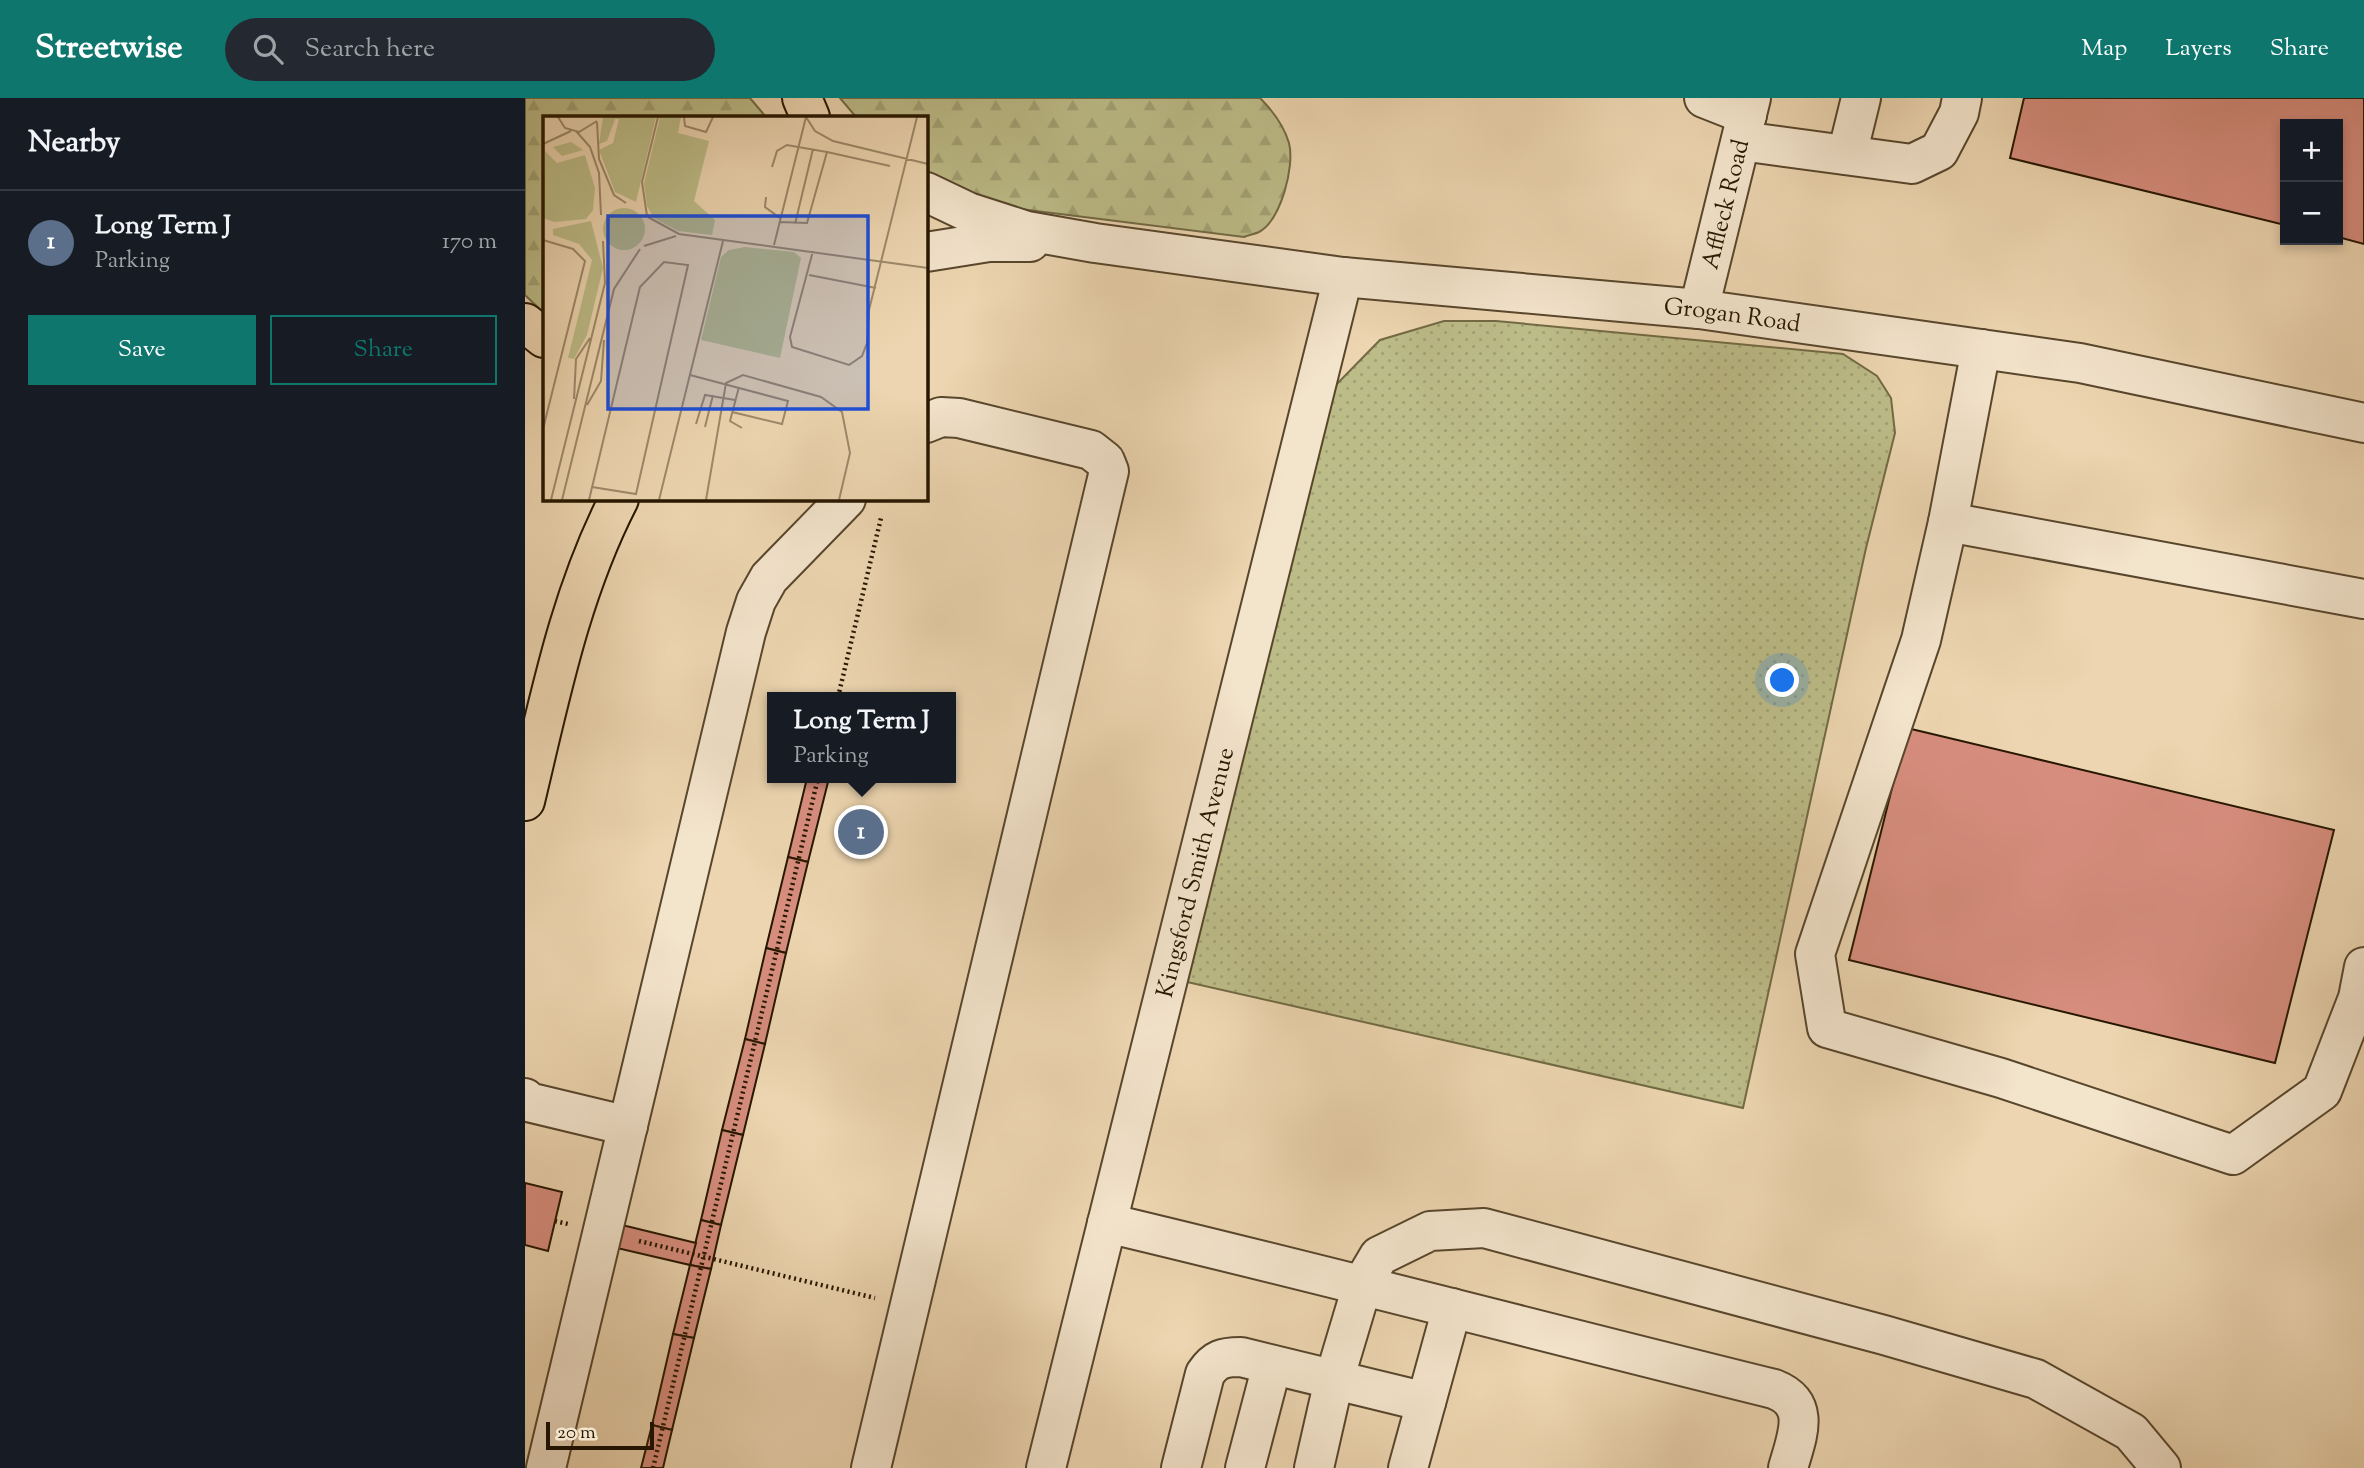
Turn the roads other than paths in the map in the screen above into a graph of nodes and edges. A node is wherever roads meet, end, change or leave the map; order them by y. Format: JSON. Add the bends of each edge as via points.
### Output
{"nodes":[{"id":1,"x":1704,"y":98,"type":"edge"},
{"id":2,"x":1861,"y":98,"type":"edge"},
{"id":3,"x":1962,"y":98,"type":"edge"},
{"id":4,"x":1746,"y":118,"type":"edge"},
{"id":5,"x":1847,"y":155,"type":"junction"},
{"id":6,"x":927,"y":192,"type":"edge"},
{"id":7,"x":1095,"y":243,"type":"junction"},
{"id":8,"x":927,"y":252,"type":"edge"},
{"id":9,"x":1343,"y":277,"type":"junction"},
{"id":10,"x":1699,"y":309,"type":"junction"},
{"id":11,"x":525,"y":323,"type":"edge"},
{"id":12,"x":543,"y":337,"type":"edge"},
{"id":13,"x":1981,"y":349,"type":"junction"},
{"id":14,"x":927,"y":423,"type":"edge"},
{"id":15,"x":2364,"y":423,"type":"edge"},
{"id":16,"x":618,"y":500,"type":"edge"},
{"id":17,"x":845,"y":500,"type":"edge"},
{"id":18,"x":1948,"y":522,"type":"junction"},
{"id":19,"x":2364,"y":599,"type":"edge"},
{"id":20,"x":525,"y":800,"type":"edge"},
{"id":21,"x":2364,"y":967,"type":"edge"},
{"id":22,"x":525,"y":1098,"type":"edge"},
{"id":23,"x":628,"y":1126,"type":"junction"},
{"id":24,"x":1107,"y":1223,"type":"junction"},
{"id":25,"x":1363,"y":1283,"type":"junction"},
{"id":26,"x":1452,"y":1308,"type":"junction"},
{"id":27,"x":1272,"y":1365,"type":"junction"},
{"id":28,"x":1334,"y":1380,"type":"junction"},
{"id":29,"x":1426,"y":1402,"type":"junction"},
{"id":30,"x":546,"y":1468,"type":"edge"},
{"id":31,"x":871,"y":1468,"type":"edge"},
{"id":32,"x":1046,"y":1468,"type":"edge"},
{"id":33,"x":1181,"y":1468,"type":"edge"},
{"id":34,"x":1245,"y":1468,"type":"edge"},
{"id":35,"x":1314,"y":1468,"type":"edge"},
{"id":36,"x":1408,"y":1468,"type":"edge"},
{"id":37,"x":1788,"y":1468,"type":"edge"},
{"id":38,"x":2161,"y":1468,"type":"edge"}],
"edges":[{"from":1,"to":4,"type":"street"},
{"from":2,"to":5,"type":"street"},
{"from":3,"to":5,"type":"street","via":[[1939,151],[1912,164]]},
{"from":4,"to":5,"type":"street"},
{"from":4,"to":10,"type":"street","name":"Affleck Road"},
{"from":6,"to":7,"type":"street","name":"Grogan Road","via":[[1027,231]]},
{"from":7,"to":8,"type":"street","name":"Grogan Road","via":[[989,242]]},
{"from":7,"to":9,"type":"street","name":"Grogan Road"},
{"from":9,"to":10,"type":"street","name":"Grogan Road"},
{"from":9,"to":24,"type":"street","name":"Kingsford Smith Avenue"},
{"from":10,"to":13,"type":"street","name":"Grogan Road"},
{"from":11,"to":12,"type":"main road"},
{"from":13,"to":15,"type":"street","name":"Grogan Road","via":[[2080,363]]},
{"from":13,"to":18,"type":"street"},
{"from":14,"to":31,"type":"street","via":[[941,417],[959,418],[1091,450],[1100,454],[1109,471]]},
{"from":16,"to":20,"type":"main road","via":[[601,532],[568,620]]},
{"from":17,"to":23,"type":"street","via":[[769,578],[756,601]]},
{"from":18,"to":19,"type":"street"},
{"from":18,"to":21,"type":"street","via":[[1920,640],[1815,954],[1827,1028],[2001,1078],[2233,1155],[2322,1091],[2358,998]]},
{"from":22,"to":23,"type":"street"},
{"from":23,"to":30,"type":"street"},
{"from":24,"to":25,"type":"street"},
{"from":24,"to":32,"type":"street","name":"Kingsford Smith Avenue"},
{"from":25,"to":26,"type":"street"},
{"from":25,"to":28,"type":"street"},
{"from":25,"to":38,"type":"street","via":[[1379,1256],[1430,1231],[1484,1228],[2036,1379],[2131,1432]]},
{"from":26,"to":29,"type":"street"},
{"from":26,"to":37,"type":"street","via":[[1789,1395],[1798,1407],[1798,1431]]},
{"from":27,"to":28,"type":"street"},
{"from":27,"to":33,"type":"street","via":[[1241,1357],[1223,1357],[1211,1364]]},
{"from":27,"to":34,"type":"street"},
{"from":28,"to":29,"type":"street"},
{"from":28,"to":35,"type":"street"},
{"from":29,"to":36,"type":"street"}]}
